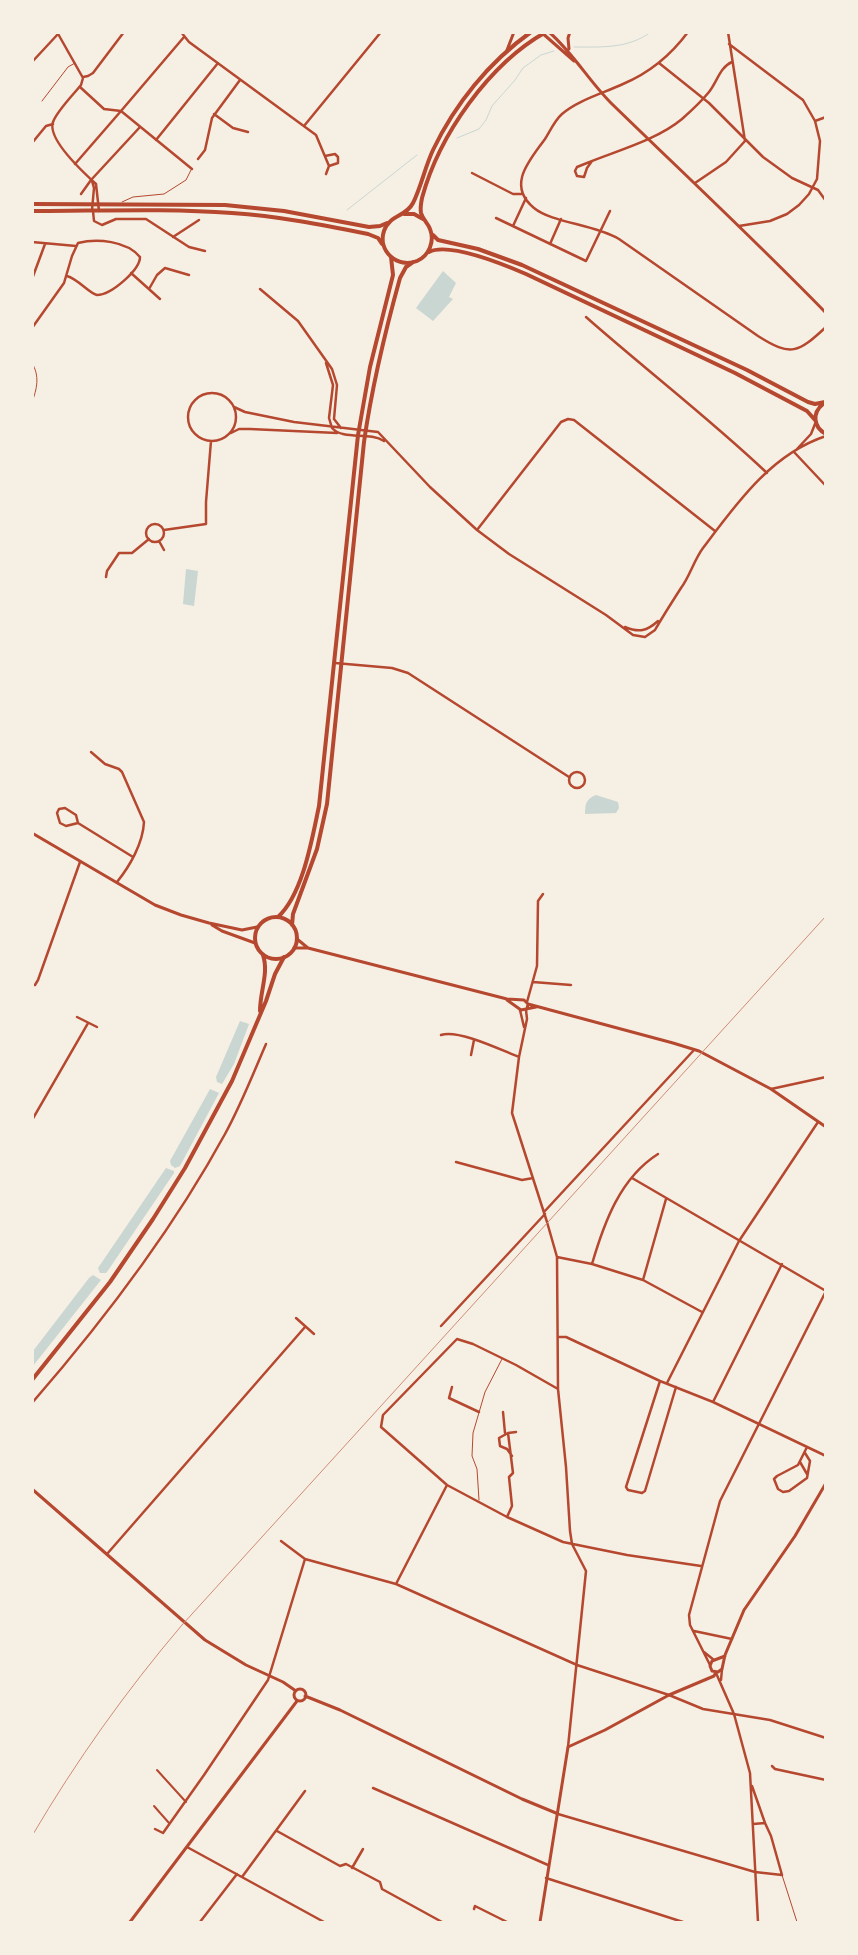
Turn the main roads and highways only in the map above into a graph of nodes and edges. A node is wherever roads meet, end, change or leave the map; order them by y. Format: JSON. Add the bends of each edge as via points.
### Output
{"nodes":[{"id":1,"x":514,"y":32,"type":"edge"},
{"id":2,"x":531,"y":32,"type":"edge"},
{"id":3,"x":570,"y":32,"type":"edge"},
{"id":4,"x":545,"y":33,"type":"edge"},
{"id":5,"x":570,"y":52,"type":"junction"},
{"id":6,"x":503,"y":56,"type":"junction"},
{"id":7,"x":578,"y":65,"type":"junction"},
{"id":8,"x":32,"y":204,"type":"edge"},
{"id":9,"x":32,"y":211,"type":"edge"},
{"id":10,"x":401,"y":214,"type":"junction"},
{"id":11,"x":390,"y":220,"type":"junction"},
{"id":12,"x":424,"y":220,"type":"junction"},
{"id":13,"x":432,"y":232,"type":"junction"},
{"id":14,"x":384,"y":247,"type":"junction"},
{"id":15,"x":428,"y":253,"type":"junction"},
{"id":16,"x":391,"y":257,"type":"junction"},
{"id":17,"x":413,"y":262,"type":"junction"},
{"id":18,"x":826,"y":313,"type":"edge"},
{"id":19,"x":825,"y":402,"type":"edge"},
{"id":20,"x":815,"y":421,"type":"junction"},
{"id":21,"x":826,"y":435,"type":"edge"},
{"id":22,"x":32,"y":833,"type":"edge"},
{"id":23,"x":278,"y":917,"type":"junction"},
{"id":24,"x":209,"y":923,"type":"junction"},
{"id":25,"x":292,"y":925,"type":"junction"},
{"id":26,"x":257,"y":927,"type":"junction"},
{"id":27,"x":297,"y":939,"type":"junction"},
{"id":28,"x":255,"y":943,"type":"junction"},
{"id":29,"x":294,"y":948,"type":"junction"},
{"id":30,"x":308,"y":948,"type":"junction"},
{"id":31,"x":263,"y":955,"type":"junction"},
{"id":32,"x":284,"y":957,"type":"junction"},
{"id":33,"x":507,"y":999,"type":"junction"},
{"id":34,"x":522,"y":1000,"type":"junction"},
{"id":35,"x":528,"y":1003,"type":"junction"},
{"id":36,"x":536,"y":1007,"type":"junction"},
{"id":37,"x":519,"y":1009,"type":"junction"},
{"id":38,"x":526,"y":1009,"type":"junction"},
{"id":39,"x":260,"y":1013,"type":"junction"},
{"id":40,"x":826,"y":1127,"type":"edge"},
{"id":41,"x":39,"y":1370,"type":"junction"},
{"id":42,"x":32,"y":1374,"type":"edge"},
{"id":43,"x":32,"y":1380,"type":"edge"},
{"id":44,"x":826,"y":1483,"type":"edge"},
{"id":45,"x":32,"y":1489,"type":"edge"},
{"id":46,"x":725,"y":1655,"type":"junction"},
{"id":47,"x":717,"y":1660,"type":"junction"},
{"id":48,"x":723,"y":1663,"type":"junction"},
{"id":49,"x":715,"y":1672,"type":"junction"},
{"id":50,"x":296,"y":1690,"type":"junction"},
{"id":51,"x":306,"y":1696,"type":"junction"},
{"id":52,"x":297,"y":1701,"type":"junction"},
{"id":53,"x":556,"y":1814,"type":"junction"},
{"id":54,"x":130,"y":1922,"type":"edge"},
{"id":55,"x":540,"y":1922,"type":"edge"}],
"edges":[{"from":1,"to":6,"type":"main road"},
{"from":2,"to":6,"type":"main road"},
{"from":3,"to":5,"type":"main road"},
{"from":4,"to":5,"type":"main road"},
{"from":4,"to":7,"type":"main road"},
{"from":4,"to":12,"type":"main road","via":[[497,70],[457,122],[437,159],[424,194],[421,208]]},
{"from":5,"to":7,"type":"main road"},
{"from":6,"to":10,"type":"main road","via":[[452,116],[433,151],[413,203]]},
{"from":7,"to":18,"type":"main road","via":[[600,93]]},
{"from":8,"to":11,"type":"main road","via":[[250,207],[373,228]]},
{"from":9,"to":14,"type":"main road","via":[[194,211],[276,217],[371,235]]},
{"from":10,"to":11,"type":"main road"},
{"from":10,"to":12,"type":"main road","via":[[414,214]]},
{"from":11,"to":14,"type":"main road","via":[[383,235]]},
{"from":12,"to":13,"type":"main road"},
{"from":13,"to":15,"type":"main road"},
{"from":13,"to":19,"type":"main road","via":[[438,240],[478,249],[522,265],[739,366],[808,402]]},
{"from":14,"to":16,"type":"main road"},
{"from":15,"to":17,"type":"main road"},
{"from":15,"to":20,"type":"main road","via":[[437,249],[450,250],[517,270],[735,373],[807,410]]},
{"from":16,"to":17,"type":"main road","via":[[401,262]]},
{"from":16,"to":23,"type":"main road","via":[[393,276],[358,435],[319,806],[295,892]]},
{"from":17,"to":25,"type":"main road","via":[[403,270],[379,358],[365,436],[326,811]]},
{"from":19,"to":20,"type":"main road","via":[[818,408]]},
{"from":20,"to":21,"type":"main road","via":[[818,429]]},
{"from":22,"to":24,"type":"main road","via":[[155,905]]},
{"from":23,"to":25,"type":"main road"},
{"from":23,"to":26,"type":"main road","via":[[266,919]]},
{"from":24,"to":26,"type":"main road","via":[[242,930]]},
{"from":24,"to":28,"type":"main road"},
{"from":25,"to":27,"type":"main road"},
{"from":26,"to":28,"type":"main road"},
{"from":27,"to":29,"type":"main road"},
{"from":27,"to":30,"type":"main road"},
{"from":28,"to":31,"type":"main road"},
{"from":29,"to":30,"type":"main road"},
{"from":29,"to":32,"type":"main road"},
{"from":30,"to":33,"type":"main road"},
{"from":31,"to":32,"type":"main road","via":[[273,959]]},
{"from":31,"to":39,"type":"main road","via":[[266,969]]},
{"from":32,"to":39,"type":"main road"},
{"from":33,"to":34,"type":"main road"},
{"from":33,"to":37,"type":"main road"},
{"from":34,"to":35,"type":"main road"},
{"from":34,"to":37,"type":"main road","via":[[518,1003]]},
{"from":35,"to":36,"type":"main road"},
{"from":35,"to":38,"type":"main road"},
{"from":36,"to":38,"type":"main road"},
{"from":36,"to":40,"type":"main road","via":[[673,1043],[716,1059],[771,1089]]},
{"from":37,"to":38,"type":"main road"},
{"from":39,"to":41,"type":"main road","via":[[214,1118],[173,1188],[110,1282]]},
{"from":41,"to":42,"type":"main road"},
{"from":41,"to":43,"type":"main road"},
{"from":44,"to":46,"type":"main road","via":[[795,1536],[744,1610]]},
{"from":45,"to":50,"type":"main road","via":[[205,1640]]},
{"from":46,"to":47,"type":"main road"},
{"from":46,"to":48,"type":"main road"},
{"from":47,"to":48,"type":"main road"},
{"from":47,"to":49,"type":"main road","via":[[710,1665]]},
{"from":48,"to":49,"type":"main road","via":[[722,1669]]},
{"from":49,"to":53,"type":"main road","via":[[568,1747]]},
{"from":50,"to":51,"type":"main road","via":[[302,1690]]},
{"from":50,"to":52,"type":"main road","via":[[294,1696]]},
{"from":51,"to":52,"type":"main road"},
{"from":51,"to":53,"type":"main road"},
{"from":52,"to":54,"type":"main road"},
{"from":53,"to":55,"type":"main road"}]}
